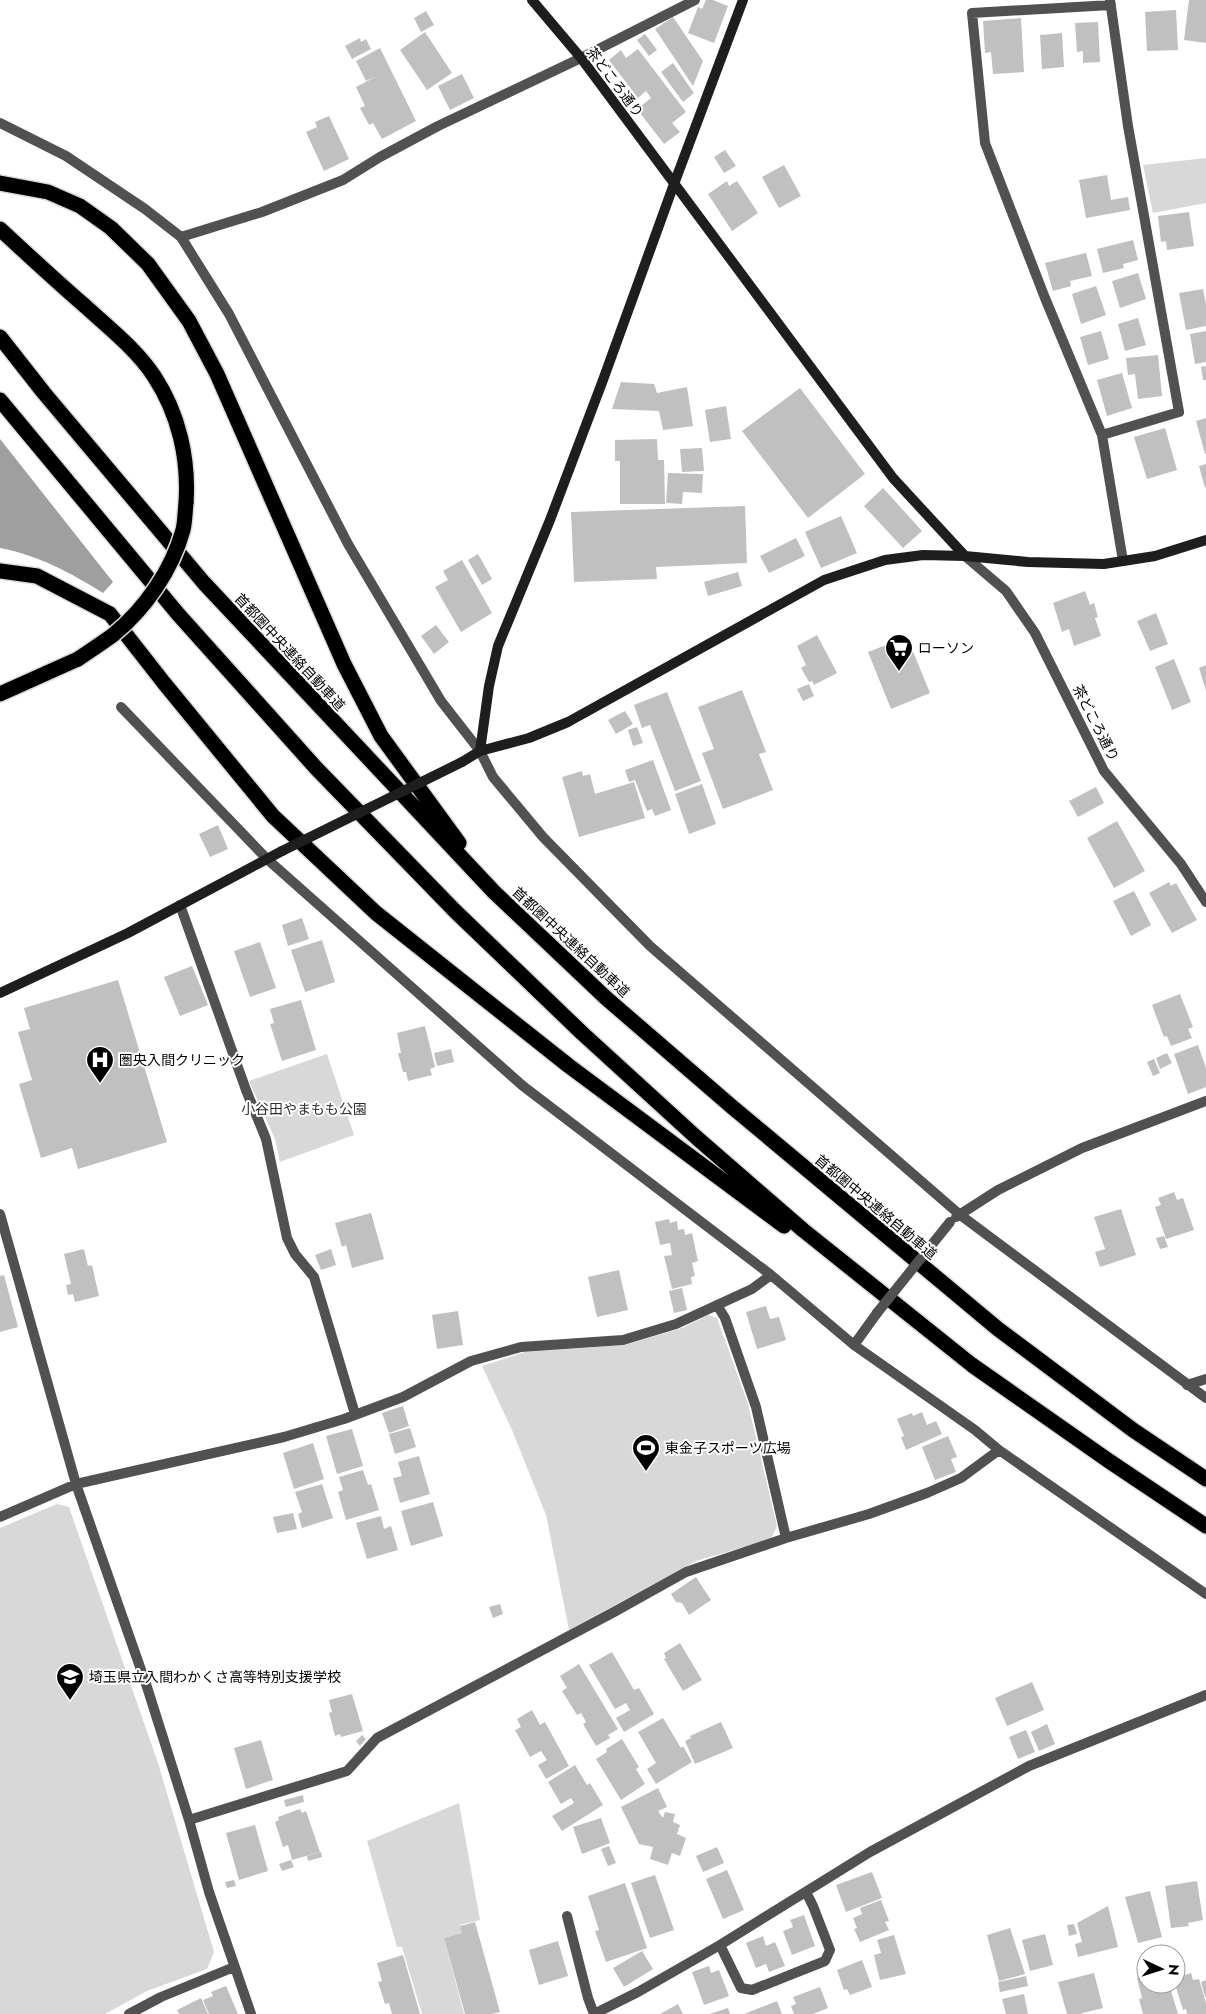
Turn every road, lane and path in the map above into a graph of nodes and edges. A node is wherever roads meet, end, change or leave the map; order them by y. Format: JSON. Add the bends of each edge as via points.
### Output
{"nodes":[{"id":1,"x":532,"y":0,"type":"edge"},
{"id":2,"x":695,"y":0,"type":"edge"},
{"id":3,"x":743,"y":0,"type":"edge"},
{"id":4,"x":1110,"y":2,"type":"edge"},
{"id":5,"x":581,"y":58,"type":"junction"},
{"id":6,"x":0,"y":123,"type":"edge"},
{"id":7,"x":6,"y":184,"type":"edge"},
{"id":8,"x":674,"y":184,"type":"junction"},
{"id":9,"x":0,"y":229,"type":"edge"},
{"id":10,"x":181,"y":237,"type":"junction"},
{"id":11,"x":0,"y":337,"type":"edge"},
{"id":12,"x":0,"y":400,"type":"edge"},
{"id":13,"x":1102,"y":434,"type":"junction"},
{"id":14,"x":1206,"y":540,"type":"edge"},
{"id":15,"x":965,"y":556,"type":"junction"},
{"id":16,"x":1122,"y":561,"type":"junction"},
{"id":17,"x":0,"y":571,"type":"edge"},
{"id":18,"x":0,"y":694,"type":"edge"},
{"id":19,"x":121,"y":707,"type":"dead end"},
{"id":20,"x":480,"y":751,"type":"junction"},
{"id":21,"x":267,"y":859,"type":"junction"},
{"id":22,"x":494,"y":892,"type":"junction"},
{"id":23,"x":1206,"y":902,"type":"edge"},
{"id":24,"x":180,"y":906,"type":"junction"},
{"id":25,"x":0,"y":993,"type":"edge"},
{"id":26,"x":1206,"y":1101,"type":"edge"},
{"id":27,"x":0,"y":1214,"type":"edge"},
{"id":28,"x":960,"y":1214,"type":"junction"},
{"id":29,"x":771,"y":1275,"type":"junction"},
{"id":30,"x":717,"y":1305,"type":"junction"},
{"id":31,"x":854,"y":1345,"type":"junction"},
{"id":32,"x":972,"y":1365,"type":"junction"},
{"id":33,"x":1206,"y":1379,"type":"edge"},
{"id":34,"x":1188,"y":1385,"type":"junction"},
{"id":35,"x":1206,"y":1398,"type":"edge"},
{"id":36,"x":355,"y":1414,"type":"junction"},
{"id":37,"x":999,"y":1450,"type":"junction"},
{"id":38,"x":1206,"y":1479,"type":"edge"},
{"id":39,"x":76,"y":1484,"type":"junction"},
{"id":40,"x":0,"y":1517,"type":"edge"},
{"id":41,"x":1206,"y":1526,"type":"edge"},
{"id":42,"x":786,"y":1538,"type":"junction"},
{"id":43,"x":1206,"y":1594,"type":"edge"},
{"id":44,"x":1206,"y":1695,"type":"edge"},
{"id":45,"x":189,"y":1820,"type":"junction"},
{"id":46,"x":806,"y":1892,"type":"junction"},
{"id":47,"x":567,"y":1916,"type":"dead end"},
{"id":48,"x":720,"y":1944,"type":"junction"},
{"id":49,"x":234,"y":1967,"type":"junction"},
{"id":50,"x":129,"y":2014,"type":"edge"},
{"id":51,"x":251,"y":2014,"type":"edge"},
{"id":52,"x":594,"y":2014,"type":"edge"}],
"edges":[{"from":1,"to":5,"type":"street","name":"茶どころ通り"},
{"from":2,"to":5,"type":"street"},
{"from":3,"to":8,"type":"street"},
{"from":4,"to":13,"type":"street","via":[[1128,126],[1179,412]]},
{"from":4,"to":13,"type":"street","via":[[972,13],[985,143]]},
{"from":5,"to":8,"type":"street","name":"茶どころ通り"},
{"from":5,"to":10,"type":"street","via":[[424,133],[343,180],[262,212]]},
{"from":6,"to":10,"type":"street","via":[[66,156]]},
{"from":7,"to":22,"type":"highway","via":[[48,192],[80,206],[111,228],[148,264],[189,322],[217,374],[344,664],[381,736]]},
{"from":8,"to":15,"type":"street","name":"茶どころ通り","via":[[893,478]]},
{"from":8,"to":20,"type":"street","via":[[564,482],[498,646]]},
{"from":9,"to":18,"type":"highway","bridge":true,"via":[[124,341],[154,376],[175,417],[188,479],[183,530],[171,562],[131,619],[78,658]]},
{"from":10,"to":20,"type":"street","via":[[229,314],[348,544],[441,701]]},
{"from":11,"to":22,"type":"highway","name":"首都圏中央連絡自動車道","via":[[204,583]]},
{"from":12,"to":32,"type":"highway","via":[[184,621],[316,768],[455,911],[697,1138],[803,1230]]},
{"from":13,"to":16,"type":"street"},
{"from":14,"to":16,"type":"street","via":[[1155,556]]},
{"from":15,"to":16,"type":"street","via":[[1028,562],[1104,564]]},
{"from":15,"to":20,"type":"street","via":[[923,555],[885,560],[824,580],[568,722],[529,738]]},
{"from":15,"to":23,"type":"street","name":"茶どころ通り","via":[[1006,591],[1035,633],[1104,771],[1181,864]]},
{"from":17,"to":32,"type":"highway","via":[[36,576],[110,614],[274,816],[376,913],[569,1066]]},
{"from":19,"to":21,"type":"street"},
{"from":20,"to":21,"type":"street","bridge":true},
{"from":20,"to":28,"type":"street","via":[[493,776],[543,837],[650,946]]},
{"from":21,"to":24,"type":"street"},
{"from":21,"to":29,"type":"street","via":[[523,1086]]},
{"from":22,"to":38,"type":"highway","name":"首都圏中央連絡自動車道","via":[[606,998],[990,1323],[1133,1430]]},
{"from":24,"to":25,"type":"street"},
{"from":24,"to":36,"type":"street","via":[[266,1140],[287,1238],[294,1254],[314,1277]]},
{"from":26,"to":28,"type":"street","via":[[1082,1148],[998,1190]]},
{"from":27,"to":39,"type":"street"},
{"from":28,"to":31,"type":"street","bridge":true,"via":[[876,1313]]},
{"from":28,"to":34,"type":"street"},
{"from":29,"to":30,"type":"street","via":[[752,1289]]},
{"from":29,"to":31,"type":"street"},
{"from":30,"to":36,"type":"street","via":[[676,1324],[623,1340],[521,1347],[471,1361],[403,1397]]},
{"from":30,"to":42,"type":"street","via":[[725,1318],[756,1408]]},
{"from":31,"to":37,"type":"street"},
{"from":32,"to":41,"type":"highway"},
{"from":33,"to":34,"type":"street"},
{"from":34,"to":35,"type":"street"},
{"from":36,"to":39,"type":"street","via":[[284,1437]]},
{"from":37,"to":42,"type":"street","via":[[961,1478],[927,1493]]},
{"from":37,"to":43,"type":"street"},
{"from":39,"to":40,"type":"street"},
{"from":39,"to":45,"type":"street","via":[[147,1687]]},
{"from":42,"to":45,"type":"street","via":[[686,1572],[377,1738],[347,1771]]},
{"from":44,"to":46,"type":"street","via":[[1029,1766],[870,1852]]},
{"from":45,"to":49,"type":"street"},
{"from":46,"to":48,"type":"street"},
{"from":46,"to":48,"type":"street","via":[[830,1950],[825,1961],[752,1990],[741,1988]]},
{"from":47,"to":52,"type":"street"},
{"from":48,"to":52,"type":"street"},
{"from":49,"to":50,"type":"street"},
{"from":49,"to":51,"type":"street"}]}
